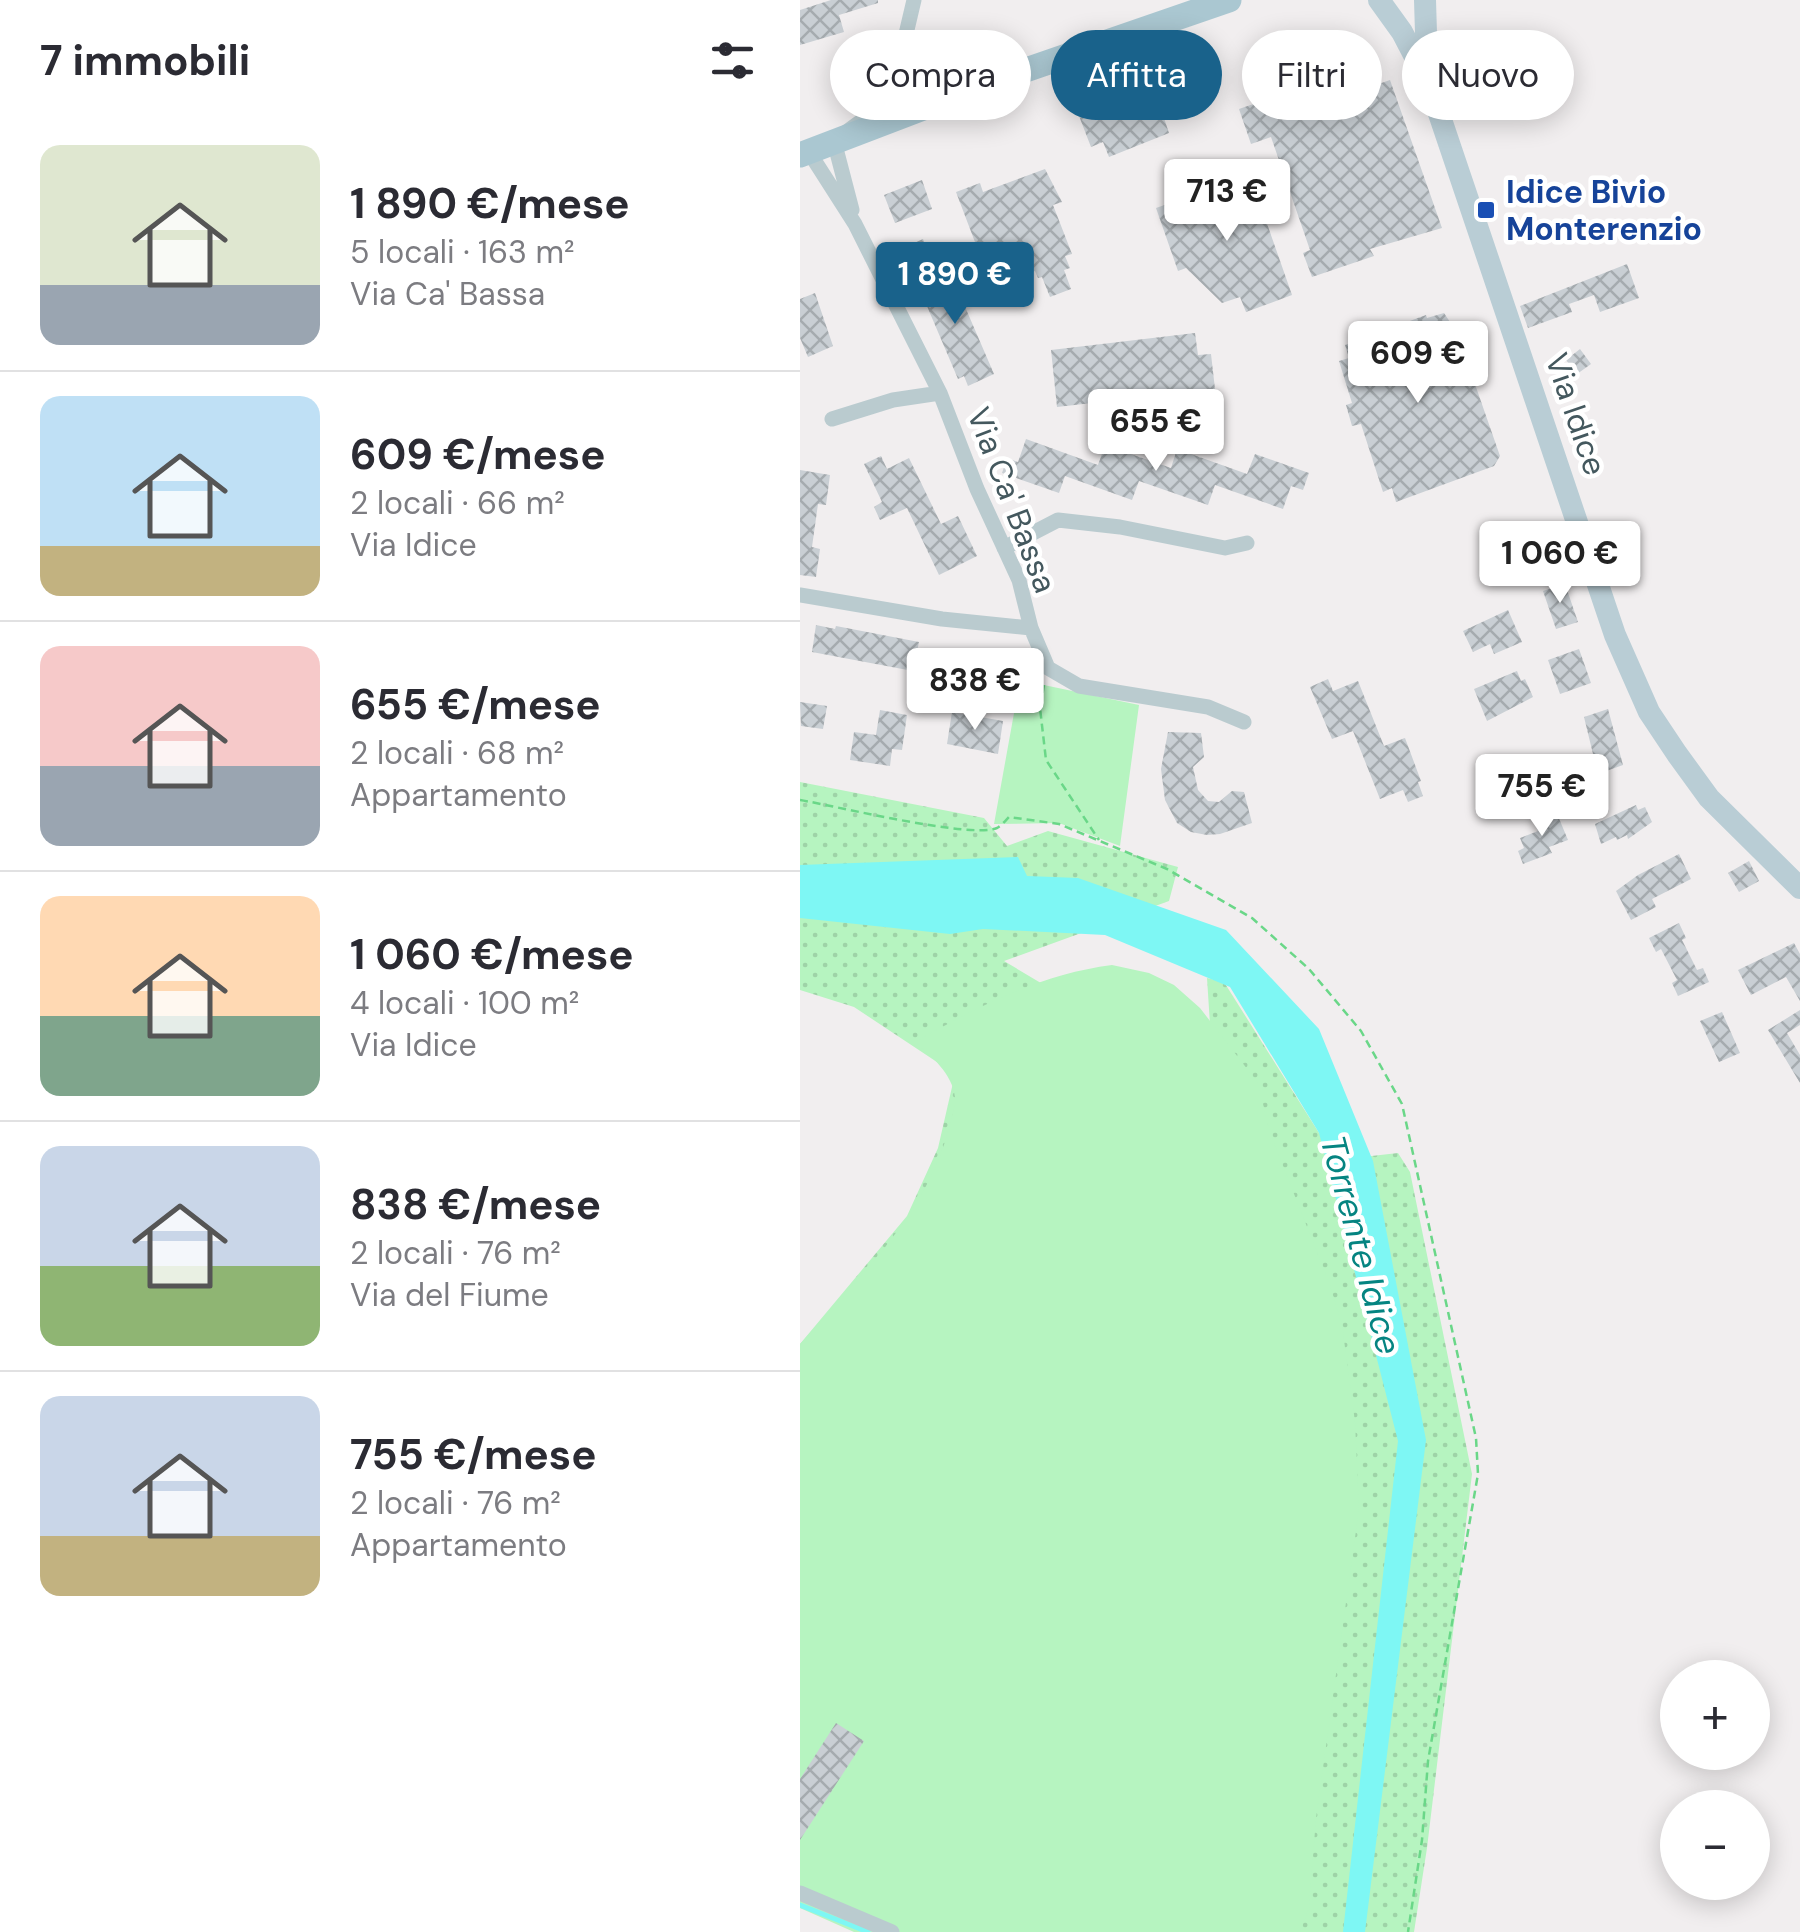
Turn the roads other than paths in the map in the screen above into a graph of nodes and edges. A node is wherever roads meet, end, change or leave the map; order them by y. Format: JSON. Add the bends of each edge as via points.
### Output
{"nodes":[{"id":1,"x":914,"y":0,"type":"edge"},
{"id":2,"x":1229,"y":0,"type":"edge"},
{"id":3,"x":1379,"y":0,"type":"edge"},
{"id":4,"x":1425,"y":0,"type":"edge"},
{"id":5,"x":1206,"y":5,"type":"edge"},
{"id":6,"x":907,"y":30,"type":"edge"},
{"id":7,"x":1424,"y":30,"type":"edge"},
{"id":8,"x":1402,"y":34,"type":"edge"},
{"id":9,"x":1031,"y":68,"type":"edge"},
{"id":10,"x":863,"y":120,"type":"edge"},
{"id":11,"x":890,"y":120,"type":"edge"},
{"id":12,"x":1441,"y":120,"type":"edge"},
{"id":13,"x":834,"y":141,"type":"junction"},
{"id":14,"x":805,"y":153,"type":"edge"},
{"id":15,"x":855,"y":224,"type":"junction"},
{"id":16,"x":940,"y":393,"type":"junction"},
{"id":17,"x":832,"y":418,"type":"dead end"},
{"id":18,"x":1246,"y":543,"type":"dead end"},
{"id":19,"x":1004,"y":548,"type":"junction"},
{"id":20,"x":800,"y":596,"type":"edge"},
{"id":21,"x":1031,"y":628,"type":"junction"},
{"id":22,"x":1244,"y":722,"type":"dead end"},
{"id":23,"x":1800,"y":888,"type":"edge"},
{"id":24,"x":800,"y":1892,"type":"edge"},
{"id":25,"x":892,"y":1932,"type":"edge"}],
"edges":[{"from":1,"to":6,"type":"street"},
{"from":2,"to":5,"type":"main road"},
{"from":3,"to":8,"type":"main road","name":"Via Idice"},
{"from":4,"to":7,"type":"main road","name":"Via Idice"},
{"from":5,"to":9,"type":"main road"},
{"from":10,"to":13,"type":"street"},
{"from":11,"to":13,"type":"main road"},
{"from":12,"to":23,"type":"main road","name":"Via Idice","via":[[1614,636],[1649,712],[1709,798]]},
{"from":13,"to":14,"type":"main road"},
{"from":13,"to":15,"type":"street"},
{"from":14,"to":15,"type":"street","name":"Via Ca' Bassa"},
{"from":15,"to":16,"type":"street","name":"Via Ca' Bassa"},
{"from":16,"to":17,"type":"street","name":"Via Ca' Bassa"},
{"from":16,"to":19,"type":"street","name":"Via Ca' Bassa"},
{"from":18,"to":19,"type":"street","via":[[1225,548],[1058,520]]},
{"from":19,"to":21,"type":"street","name":"Via Ca' Bassa"},
{"from":20,"to":21,"type":"street"},
{"from":21,"to":22,"type":"street","name":"Via Ca' Bassa","via":[[1048,668],[1079,686],[1208,707]]},
{"from":24,"to":25,"type":"street"}]}
